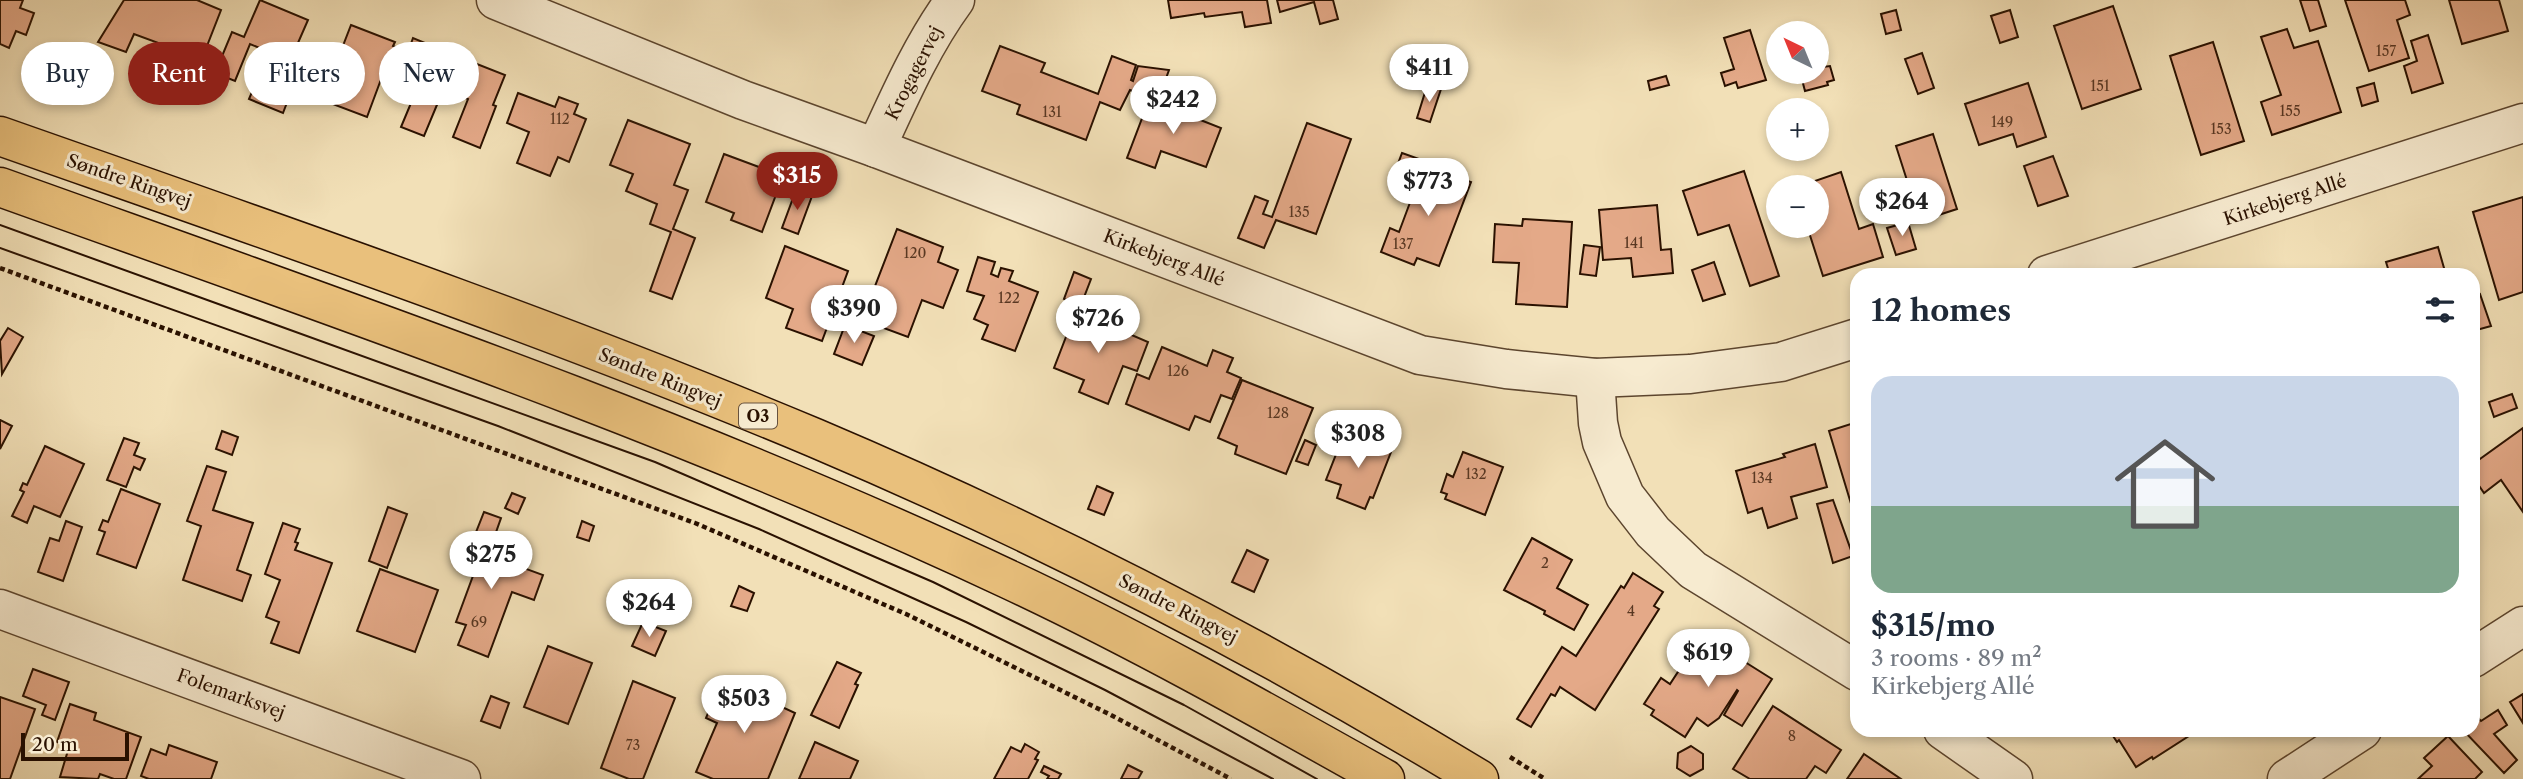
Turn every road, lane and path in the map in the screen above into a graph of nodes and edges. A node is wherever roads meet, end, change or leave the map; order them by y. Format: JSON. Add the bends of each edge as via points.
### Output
{"nodes":[{"id":1,"x":496,"y":0,"type":"edge"},
{"id":2,"x":955,"y":0,"type":"edge"},
{"id":3,"x":2523,"y":123,"type":"edge"},
{"id":4,"x":0,"y":136,"type":"edge"},
{"id":5,"x":876,"y":148,"type":"junction"},
{"id":6,"x":0,"y":187,"type":"edge"},
{"id":7,"x":0,"y":268,"type":"edge"},
{"id":8,"x":2069,"y":268,"type":"edge"},
{"id":9,"x":1850,"y":340,"type":"edge"},
{"id":10,"x":1595,"y":378,"type":"junction"},
{"id":11,"x":0,"y":609,"type":"edge"},
{"id":12,"x":2523,"y":626,"type":"edge"},
{"id":13,"x":2480,"y":654,"type":"edge"},
{"id":14,"x":1850,"y":667,"type":"edge"},
{"id":15,"x":1953,"y":737,"type":"edge"},
{"id":16,"x":2351,"y":737,"type":"edge"},
{"id":17,"x":461,"y":779,"type":"edge"},
{"id":18,"x":1231,"y":779,"type":"edge"},
{"id":19,"x":1385,"y":779,"type":"edge"},
{"id":20,"x":1479,"y":779,"type":"edge"},
{"id":21,"x":2013,"y":779,"type":"edge"},
{"id":22,"x":2287,"y":779,"type":"edge"}],
"edges":[{"from":1,"to":5,"type":"street","name":"Kirkebjerg Allé"},
{"from":2,"to":5,"type":"street","name":"Krogagervej","via":[[930,39]]},
{"from":3,"to":8,"type":"street","name":"Kirkebjerg Allé"},
{"from":4,"to":20,"type":"main road","name":"Søndre Ringvej","number":"O3","via":[[522,323],[815,439],[1029,535],[1251,646]]},
{"from":5,"to":10,"type":"street","name":"Kirkebjerg Allé","via":[[1420,355]]},
{"from":6,"to":19,"type":"main road","via":[[533,379],[784,481],[1011,580],[1224,688]]},
{"from":7,"to":18,"type":"path","via":[[695,523],[906,614]]},
{"from":9,"to":10,"type":"street","name":"Kirkebjerg Allé","via":[[1781,362],[1690,374]]},
{"from":10,"to":14,"type":"street","via":[[1602,442],[1625,496],[1653,532],[1693,570]]},
{"from":11,"to":17,"type":"street","name":"Folemarksvej"},
{"from":12,"to":13,"type":"street"},
{"from":15,"to":21,"type":"street"},
{"from":16,"to":22,"type":"street"}]}
